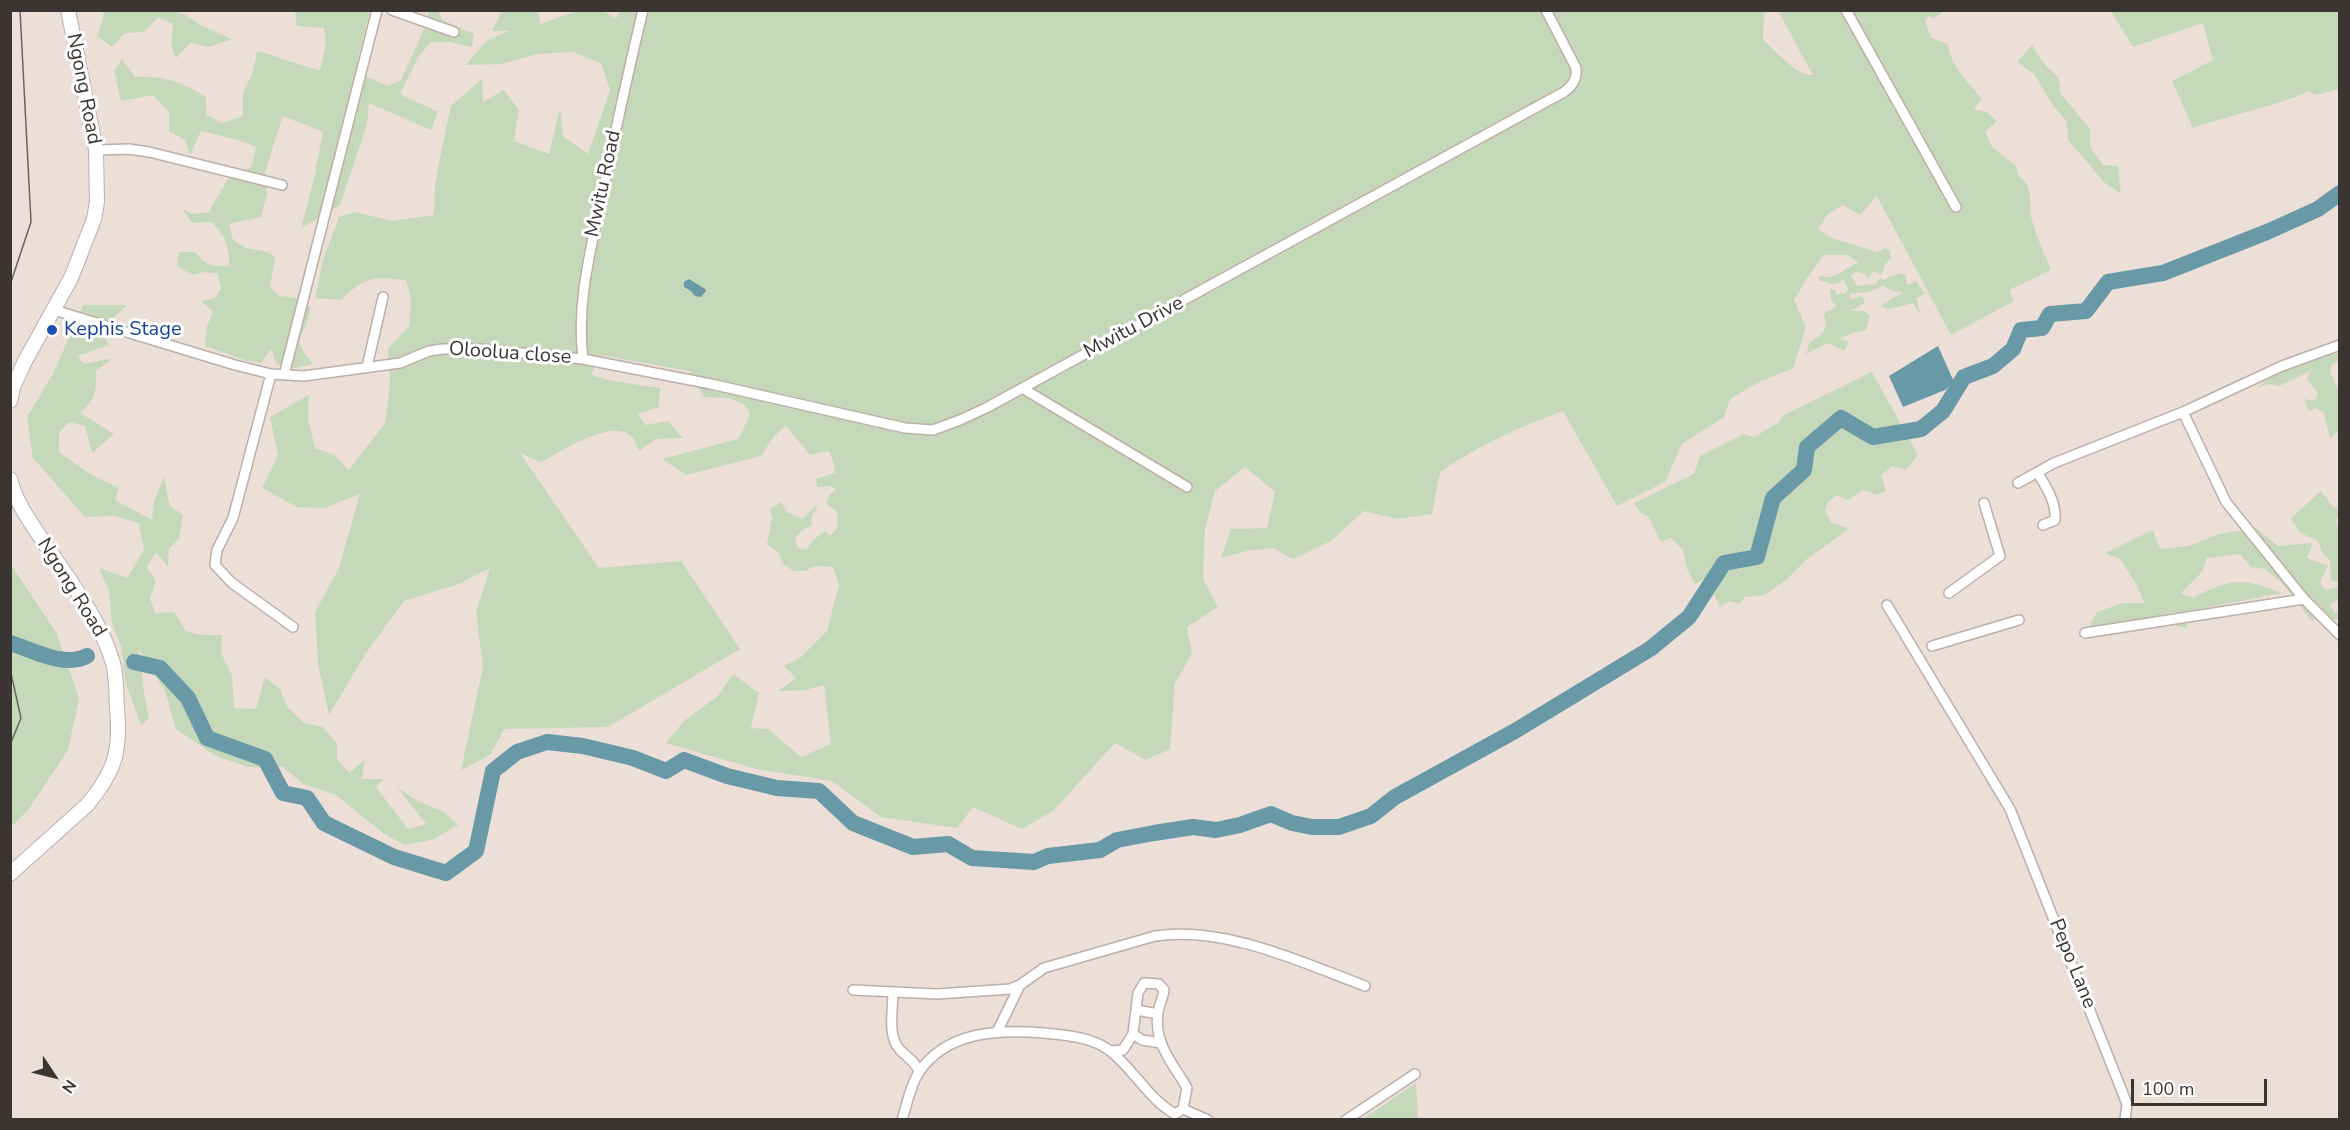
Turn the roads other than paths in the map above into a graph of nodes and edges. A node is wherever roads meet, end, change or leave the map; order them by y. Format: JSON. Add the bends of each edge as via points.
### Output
{"nodes":[{"id":1,"x":68,"y":10,"type":"edge"},
{"id":2,"x":377,"y":10,"type":"edge"},
{"id":3,"x":392,"y":10,"type":"edge"},
{"id":4,"x":643,"y":10,"type":"edge"},
{"id":5,"x":1546,"y":10,"type":"edge"},
{"id":6,"x":1846,"y":10,"type":"edge"},
{"id":7,"x":454,"y":32,"type":"dead end"},
{"id":8,"x":96,"y":150,"type":"junction"},
{"id":9,"x":282,"y":185,"type":"dead end"},
{"id":10,"x":1956,"y":207,"type":"dead end"},
{"id":11,"x":383,"y":297,"type":"dead end"},
{"id":12,"x":54,"y":310,"type":"junction"},
{"id":13,"x":2340,"y":345,"type":"edge"},
{"id":14,"x":583,"y":359,"type":"junction"},
{"id":15,"x":367,"y":367,"type":"junction"},
{"id":16,"x":14,"y":374,"type":"edge"},
{"id":17,"x":271,"y":374,"type":"junction"},
{"id":18,"x":284,"y":375,"type":"junction"},
{"id":19,"x":1022,"y":388,"type":"junction"},
{"id":20,"x":10,"y":401,"type":"edge"},
{"id":21,"x":2183,"y":412,"type":"junction"},
{"id":22,"x":2037,"y":472,"type":"junction"},
{"id":23,"x":10,"y":479,"type":"edge"},
{"id":24,"x":2018,"y":483,"type":"dead end"},
{"id":25,"x":1187,"y":487,"type":"dead end"},
{"id":26,"x":1984,"y":503,"type":"dead end"},
{"id":27,"x":2043,"y":525,"type":"dead end"},
{"id":28,"x":1949,"y":593,"type":"dead end"},
{"id":29,"x":2304,"y":599,"type":"junction"},
{"id":30,"x":1887,"y":605,"type":"dead end"},
{"id":31,"x":2019,"y":620,"type":"dead end"},
{"id":32,"x":293,"y":627,"type":"dead end"},
{"id":33,"x":2085,"y":633,"type":"dead end"},
{"id":34,"x":2340,"y":635,"type":"edge"},
{"id":35,"x":1932,"y":646,"type":"dead end"},
{"id":36,"x":10,"y":874,"type":"edge"},
{"id":37,"x":1020,"y":985,"type":"junction"},
{"id":38,"x":1365,"y":986,"type":"dead end"},
{"id":39,"x":853,"y":990,"type":"dead end"},
{"id":40,"x":893,"y":992,"type":"junction"},
{"id":41,"x":1137,"y":1010,"type":"junction"},
{"id":42,"x":1158,"y":1014,"type":"junction"},
{"id":43,"x":997,"y":1032,"type":"junction"},
{"id":44,"x":1133,"y":1034,"type":"junction"},
{"id":45,"x":1161,"y":1043,"type":"junction"},
{"id":46,"x":1111,"y":1051,"type":"junction"},
{"id":47,"x":919,"y":1072,"type":"junction"},
{"id":48,"x":1415,"y":1074,"type":"dead end"},
{"id":49,"x":1183,"y":1109,"type":"junction"},
{"id":50,"x":902,"y":1119,"type":"edge"},
{"id":51,"x":1208,"y":1119,"type":"edge"},
{"id":52,"x":1346,"y":1119,"type":"edge"},
{"id":53,"x":2126,"y":1119,"type":"edge"}],
"edges":[{"from":1,"to":8,"type":"main road","name":"Ngong Road"},
{"from":2,"to":18,"type":"street"},
{"from":3,"to":7,"type":"street"},
{"from":4,"to":14,"type":"street","name":"Mwitu Road","via":[[586,269],[580,328]]},
{"from":5,"to":19,"type":"street","name":"Mwitu Drive","via":[[1576,68],[1572,86]]},
{"from":6,"to":10,"type":"street"},
{"from":8,"to":9,"type":"street","via":[[129,148]]},
{"from":8,"to":12,"type":"main road","name":"Ngong Road","via":[[94,219]]},
{"from":11,"to":15,"type":"street"},
{"from":12,"to":16,"type":"main road","name":"Ngong Road"},
{"from":12,"to":17,"type":"street","name":"Oloolua close"},
{"from":13,"to":21,"type":"street","via":[[2282,366]]},
{"from":14,"to":15,"type":"street","name":"Oloolua close","via":[[458,348]]},
{"from":14,"to":19,"type":"street","name":"Mwitu Drive","via":[[905,428],[933,430]]},
{"from":15,"to":18,"type":"street","name":"Oloolua close"},
{"from":16,"to":20,"type":"main road","name":"Ngong Road"},
{"from":17,"to":18,"type":"street","name":"Oloolua close"},
{"from":17,"to":32,"type":"street","via":[[233,518],[217,550],[215,565],[232,583]]},
{"from":19,"to":25,"type":"street"},
{"from":21,"to":22,"type":"street"},
{"from":21,"to":29,"type":"street","via":[[2226,502]]},
{"from":22,"to":24,"type":"street"},
{"from":22,"to":27,"type":"street","via":[[2056,513],[2055,520]]},
{"from":23,"to":36,"type":"main road","name":"Ngong Road","via":[[25,514],[104,637],[114,665],[119,735],[113,766],[98,792]]},
{"from":26,"to":28,"type":"street","via":[[2000,556]]},
{"from":29,"to":33,"type":"street"},
{"from":29,"to":34,"type":"street"},
{"from":30,"to":53,"type":"street","name":"Pepo Lane","via":[[2010,809],[2127,1104]]},
{"from":31,"to":35,"type":"street"},
{"from":37,"to":38,"type":"street","via":[[1044,968],[1174,933],[1252,945]]},
{"from":37,"to":40,"type":"street","via":[[937,994]]},
{"from":37,"to":43,"type":"street"},
{"from":39,"to":40,"type":"street"},
{"from":40,"to":47,"type":"street","via":[[893,1039]]},
{"from":41,"to":42,"type":"street"},
{"from":41,"to":42,"type":"street","via":[[1138,993],[1144,982],[1160,984],[1164,990]]},
{"from":41,"to":44,"type":"street"},
{"from":42,"to":45,"type":"street"},
{"from":43,"to":46,"type":"street","via":[[1063,1035],[1097,1043]]},
{"from":43,"to":47,"type":"street","via":[[961,1039]]},
{"from":44,"to":45,"type":"street"},
{"from":44,"to":46,"type":"street","via":[[1124,1050]]},
{"from":45,"to":49,"type":"street","via":[[1187,1088]]},
{"from":46,"to":49,"type":"street","via":[[1160,1106],[1174,1114]]},
{"from":47,"to":50,"type":"street"},
{"from":48,"to":52,"type":"street"},
{"from":49,"to":51,"type":"street"}]}
